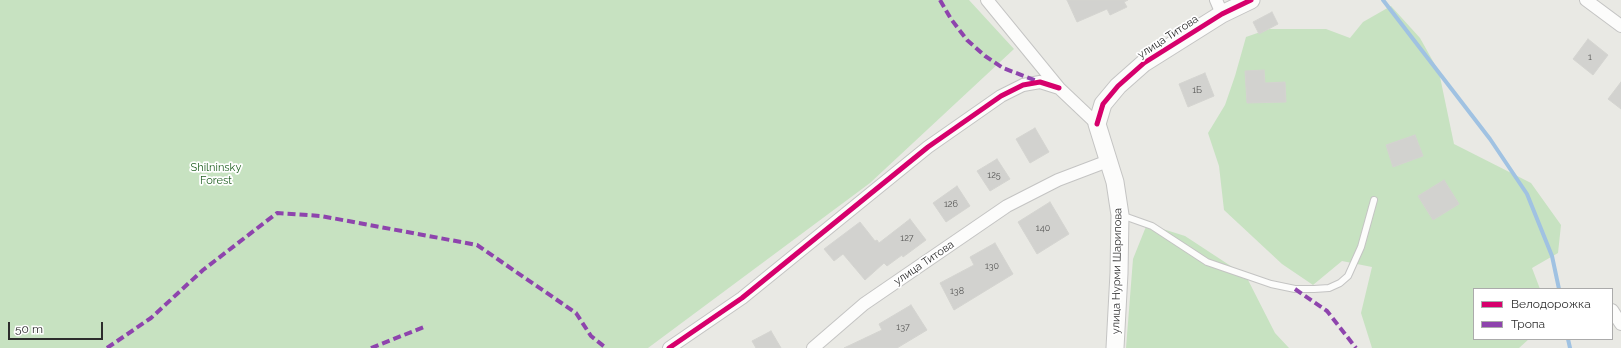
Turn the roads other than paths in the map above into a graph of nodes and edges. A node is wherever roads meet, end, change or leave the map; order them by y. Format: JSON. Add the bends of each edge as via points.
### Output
{"nodes":[{"id":1,"x":987,"y":0,"type":"edge"},
{"id":2,"x":1251,"y":0,"type":"edge"},
{"id":3,"x":1586,"y":0,"type":"edge"},
{"id":4,"x":1219,"y":7,"type":"edge"},
{"id":5,"x":1621,"y":26,"type":"edge"},
{"id":6,"x":1059,"y":88,"type":"junction"},
{"id":7,"x":1097,"y":124,"type":"junction"},
{"id":8,"x":1108,"y":161,"type":"junction"},
{"id":9,"x":1374,"y":200,"type":"dead end"},
{"id":10,"x":1120,"y":215,"type":"junction"},
{"id":11,"x":1613,"y":312,"type":"edge"},
{"id":12,"x":1621,"y":324,"type":"edge"},
{"id":13,"x":669,"y":348,"type":"edge"},
{"id":14,"x":813,"y":348,"type":"edge"},
{"id":15,"x":1115,"y":348,"type":"edge"}],
"edges":[{"from":1,"to":6,"type":"street"},
{"from":2,"to":4,"type":"street","name":"улица Титова"},
{"from":3,"to":5,"type":"street"},
{"from":4,"to":7,"type":"street","name":"улица Титова","via":[[1144,63],[1118,86],[1103,104]]},
{"from":6,"to":7,"type":"street"},
{"from":6,"to":13,"type":"street","via":[[1040,82],[1001,96],[928,147],[742,298]]},
{"from":7,"to":8,"type":"street","name":"улица Нурми Шарипова"},
{"from":8,"to":10,"type":"street","name":"улица Нурми Шарипова","via":[[1115,182]]},
{"from":8,"to":14,"type":"street","name":"улица Титова","via":[[1058,180],[1007,206],[864,304]]},
{"from":9,"to":10,"type":"lane","via":[[1361,247],[1348,276],[1329,288],[1314,289],[1294,289],[1271,284],[1214,264],[1184,248],[1152,226]]},
{"from":10,"to":15,"type":"street","name":"улица Нурми Шарипова"},
{"from":11,"to":12,"type":"street"}]}
